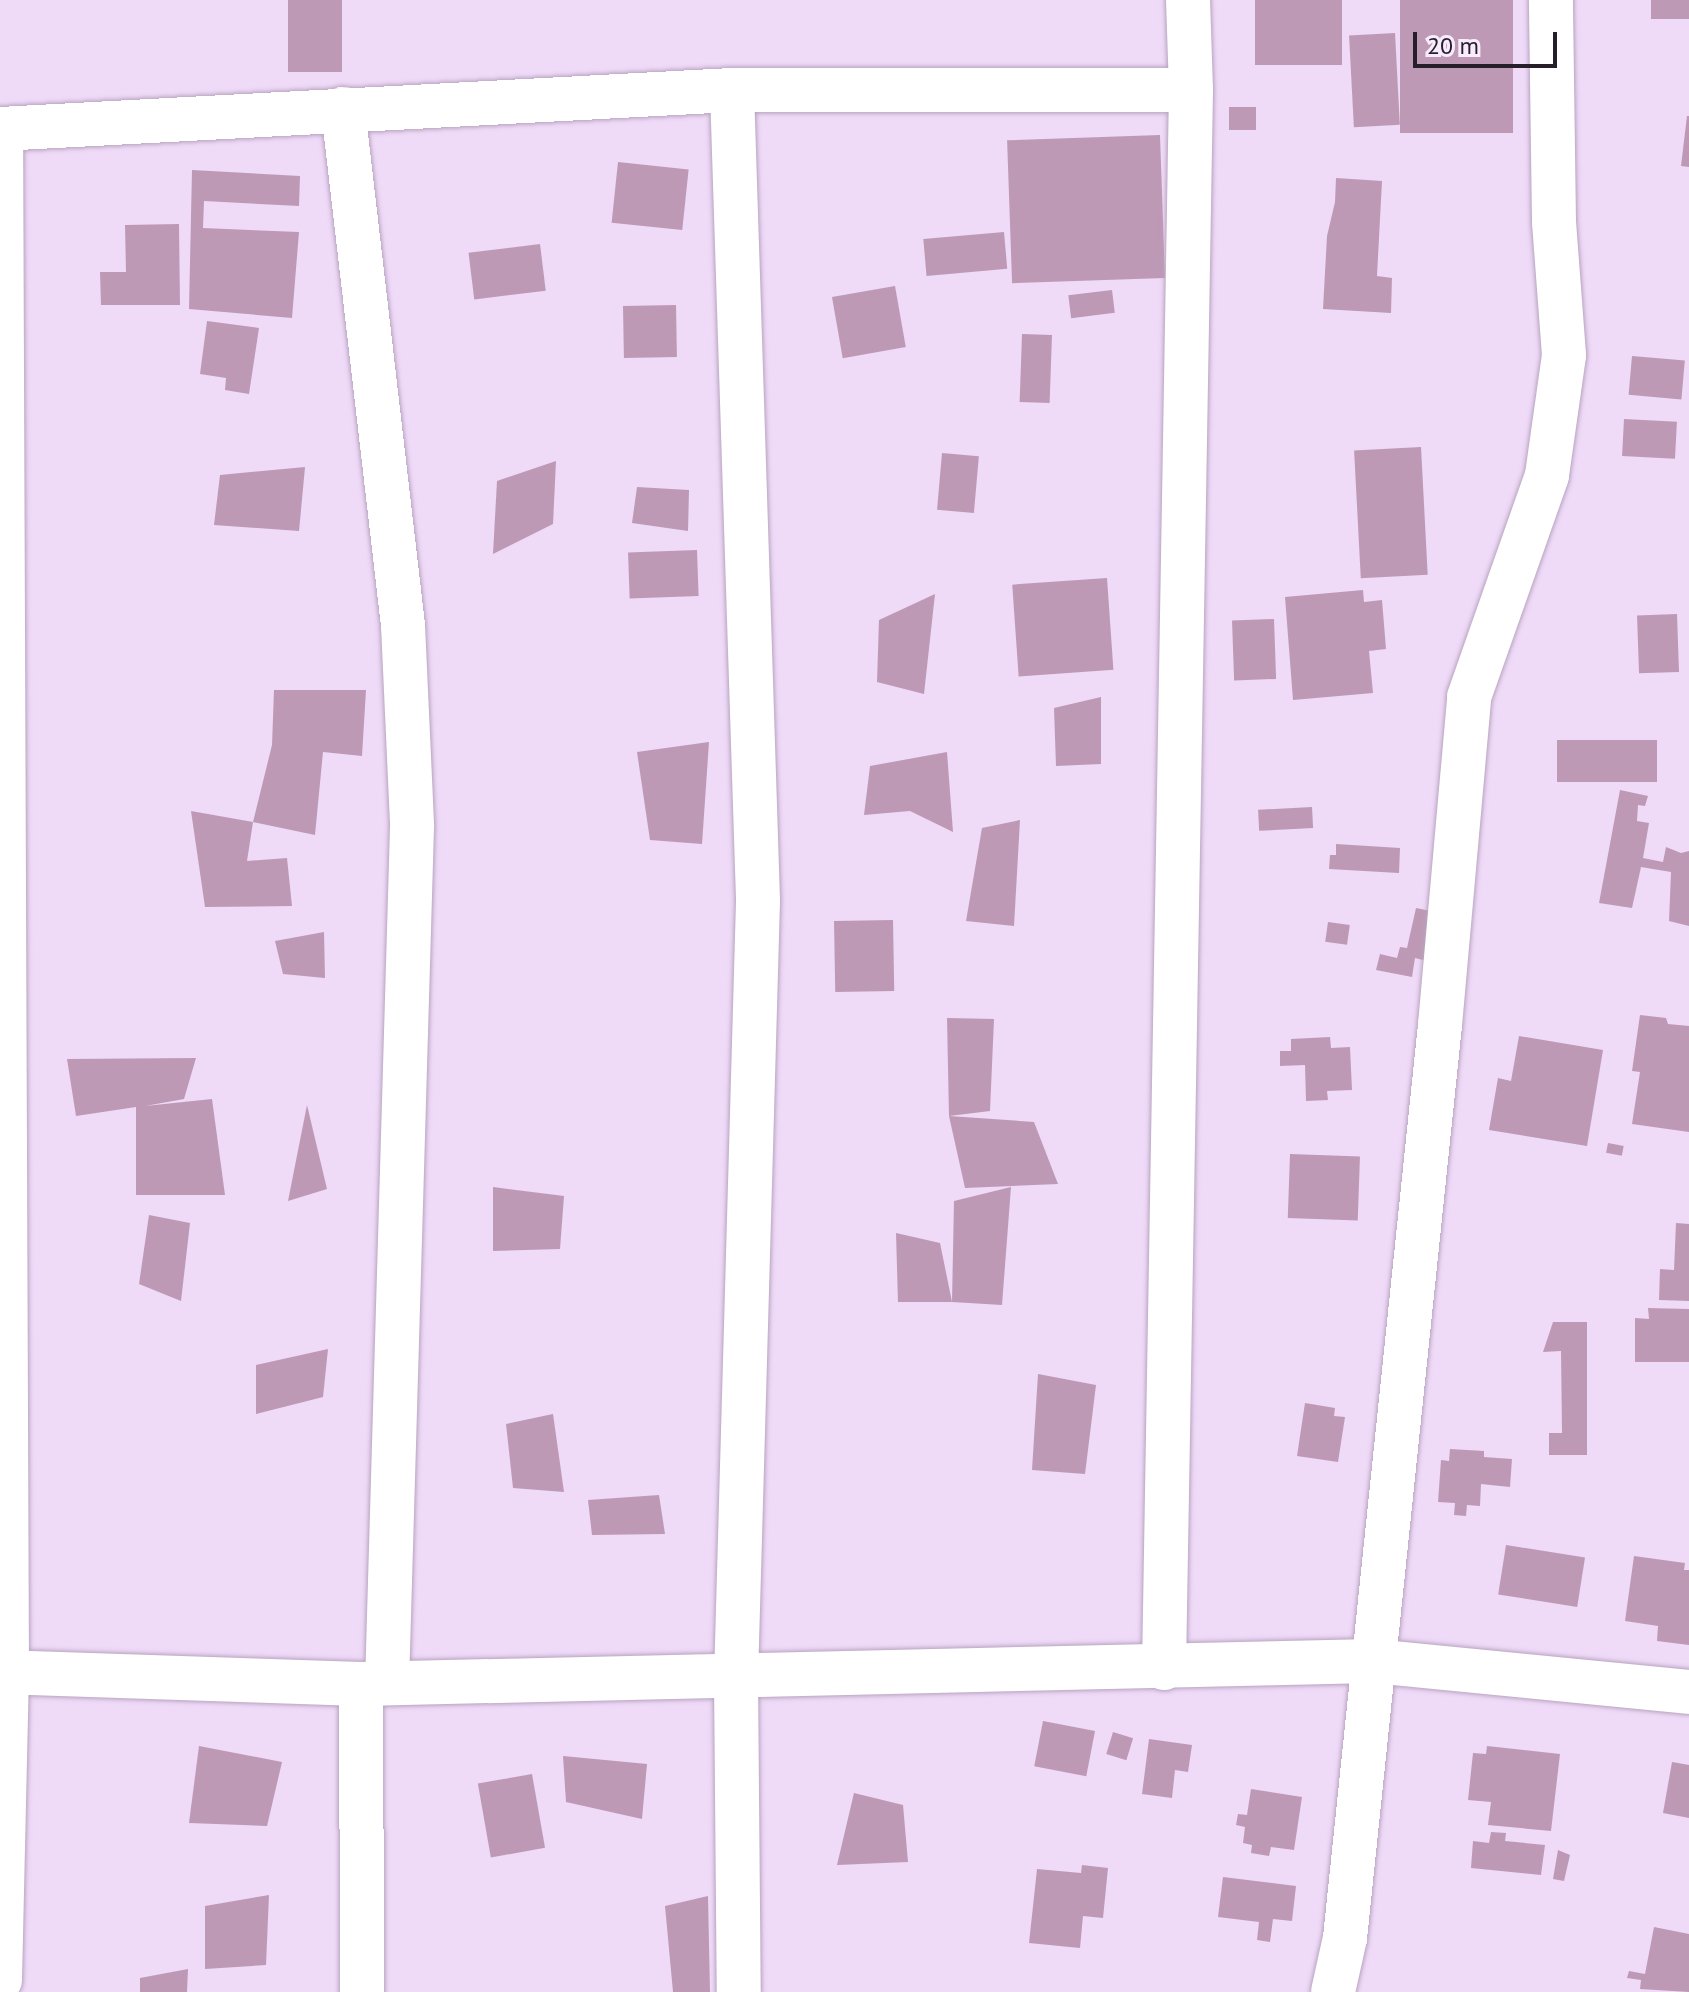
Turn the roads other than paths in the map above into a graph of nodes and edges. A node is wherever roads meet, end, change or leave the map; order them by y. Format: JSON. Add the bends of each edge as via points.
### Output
{"nodes":[{"id":1,"x":1188,"y":0,"type":"edge"},
{"id":2,"x":1551,"y":0,"type":"edge"},
{"id":3,"x":732,"y":90,"type":"junction"},
{"id":4,"x":1191,"y":90,"type":"junction"},
{"id":5,"x":343,"y":109,"type":"junction"},
{"id":6,"x":1,"y":129,"type":"edge"},
{"id":7,"x":1373,"y":1661,"type":"junction"},
{"id":8,"x":1164,"y":1668,"type":"junction"},
{"id":9,"x":4,"y":1672,"type":"edge"},
{"id":10,"x":736,"y":1678,"type":"junction"},
{"id":11,"x":374,"y":1684,"type":"junction"},
{"id":12,"x":1689,"y":1692,"type":"edge"},
{"id":13,"x":0,"y":1980,"type":"edge"},
{"id":14,"x":362,"y":1992,"type":"edge"},
{"id":15,"x":739,"y":1992,"type":"edge"},
{"id":16,"x":1333,"y":1992,"type":"edge"}],
"edges":[{"from":1,"to":4,"type":"street"},
{"from":2,"to":7,"type":"street","via":[[1554,222],[1564,355],[1547,475],[1469,697]]},
{"from":3,"to":4,"type":"street"},
{"from":3,"to":5,"type":"street"},
{"from":3,"to":10,"type":"street","via":[[758,901]]},
{"from":4,"to":8,"type":"street"},
{"from":5,"to":6,"type":"street"},
{"from":5,"to":11,"type":"street","via":[[403,625],[412,827]]},
{"from":6,"to":9,"type":"street"},
{"from":7,"to":8,"type":"street"},
{"from":7,"to":12,"type":"street"},
{"from":7,"to":16,"type":"street","via":[[1345,1938]]},
{"from":8,"to":10,"type":"street"},
{"from":9,"to":11,"type":"street"},
{"from":9,"to":13,"type":"street"},
{"from":10,"to":11,"type":"street"},
{"from":10,"to":15,"type":"street"},
{"from":11,"to":14,"type":"street"}]}
